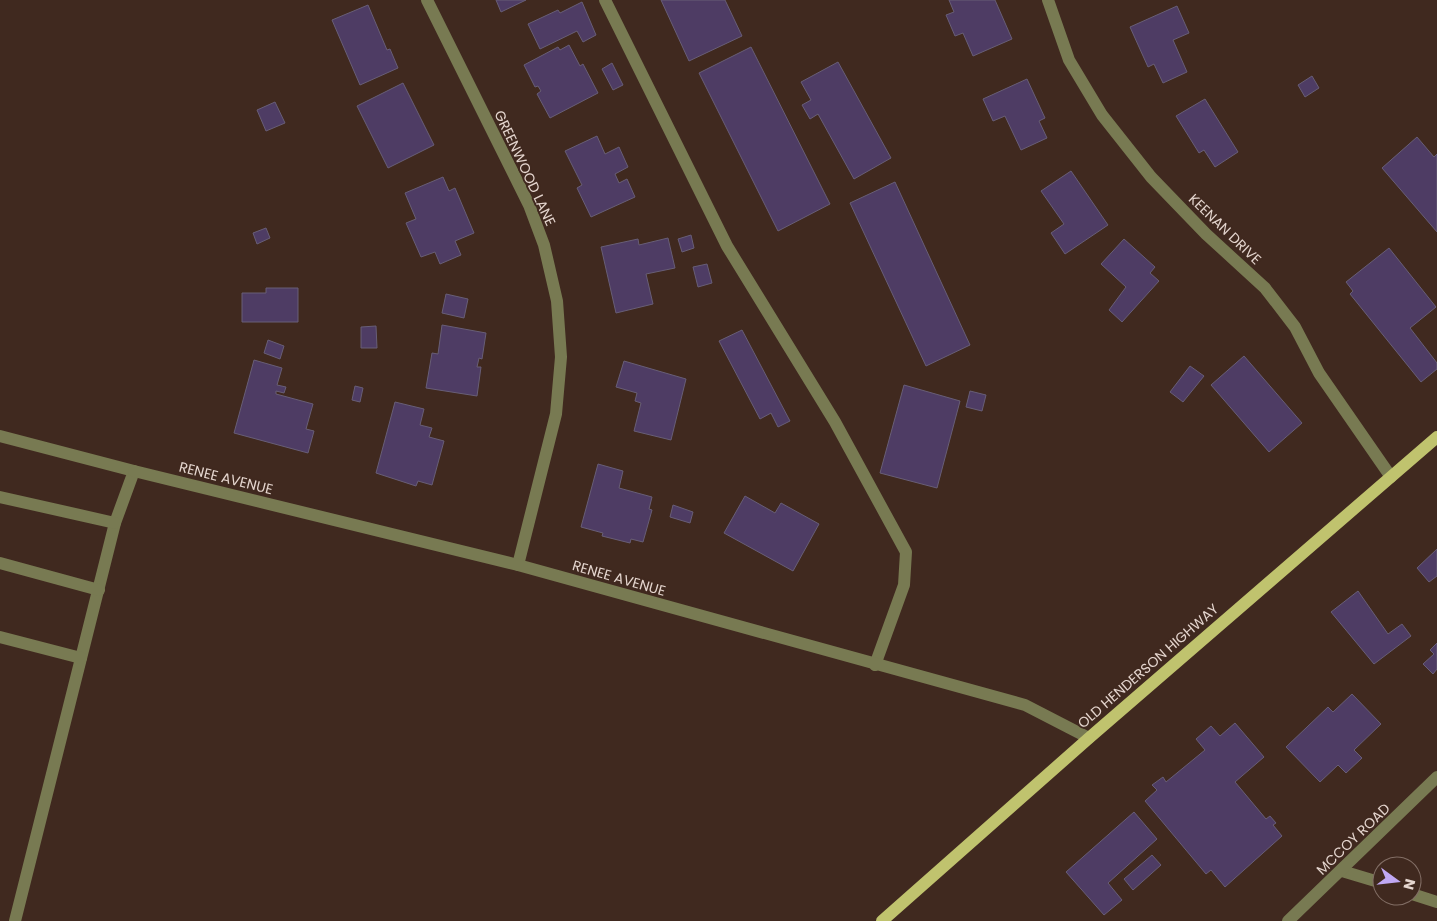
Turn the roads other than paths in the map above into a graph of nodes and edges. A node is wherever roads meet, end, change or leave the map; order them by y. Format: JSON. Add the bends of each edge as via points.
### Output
{"nodes":[{"id":1,"x":427,"y":0,"type":"edge"},
{"id":2,"x":605,"y":0,"type":"edge"},
{"id":3,"x":1048,"y":0,"type":"edge"},
{"id":4,"x":0,"y":436,"type":"edge"},
{"id":5,"x":1437,"y":437,"type":"edge"},
{"id":6,"x":134,"y":471,"type":"junction"},
{"id":7,"x":1390,"y":477,"type":"junction"},
{"id":8,"x":0,"y":497,"type":"edge"},
{"id":9,"x":115,"y":523,"type":"junction"},
{"id":10,"x":0,"y":563,"type":"edge"},
{"id":11,"x":518,"y":565,"type":"junction"},
{"id":12,"x":99,"y":590,"type":"junction"},
{"id":13,"x":0,"y":637,"type":"edge"},
{"id":14,"x":81,"y":658,"type":"junction"},
{"id":15,"x":875,"y":665,"type":"junction"},
{"id":16,"x":1089,"y":738,"type":"junction"},
{"id":17,"x":1437,"y":777,"type":"edge"},
{"id":18,"x":1342,"y":871,"type":"junction"},
{"id":19,"x":1372,"y":880,"type":"edge"},
{"id":20,"x":1422,"y":897,"type":"edge"},
{"id":21,"x":1437,"y":902,"type":"edge"},
{"id":22,"x":15,"y":921,"type":"edge"},
{"id":23,"x":882,"y":921,"type":"edge"},
{"id":24,"x":1288,"y":921,"type":"edge"}],
"edges":[{"from":1,"to":11,"type":"street","name":"GREENWOOD LANE","via":[[529,205],[544,245],[557,301],[561,357],[556,414]]},
{"from":2,"to":15,"type":"street","via":[[727,246],[835,422],[906,552],[904,585]]},
{"from":3,"to":7,"type":"street","name":"KEENAN DRIVE","via":[[1069,60],[1102,115],[1151,177],[1265,288],[1295,327],[1319,373]]},
{"from":4,"to":6,"type":"street","name":"RENEE AVENUE"},
{"from":5,"to":7,"type":"main road","name":"OLD HENDERSON HIGHWAY"},
{"from":6,"to":9,"type":"street"},
{"from":6,"to":11,"type":"street","name":"RENEE AVENUE"},
{"from":7,"to":16,"type":"main road","name":"OLD HENDERSON HIGHWAY"},
{"from":8,"to":9,"type":"street"},
{"from":9,"to":12,"type":"street"},
{"from":10,"to":12,"type":"street"},
{"from":11,"to":15,"type":"street","name":"RENEE AVENUE"},
{"from":12,"to":14,"type":"street"},
{"from":13,"to":14,"type":"street"},
{"from":14,"to":22,"type":"street"},
{"from":15,"to":16,"type":"street","name":"RENEE AVENUE","via":[[1025,705]]},
{"from":16,"to":23,"type":"main road","name":"OLD HENDERSON HIGHWAY"},
{"from":17,"to":18,"type":"street","name":"MCCOY ROAD"},
{"from":18,"to":19,"type":"street"},
{"from":18,"to":24,"type":"street","name":"MCCOY ROAD"},
{"from":20,"to":21,"type":"street"}]}
